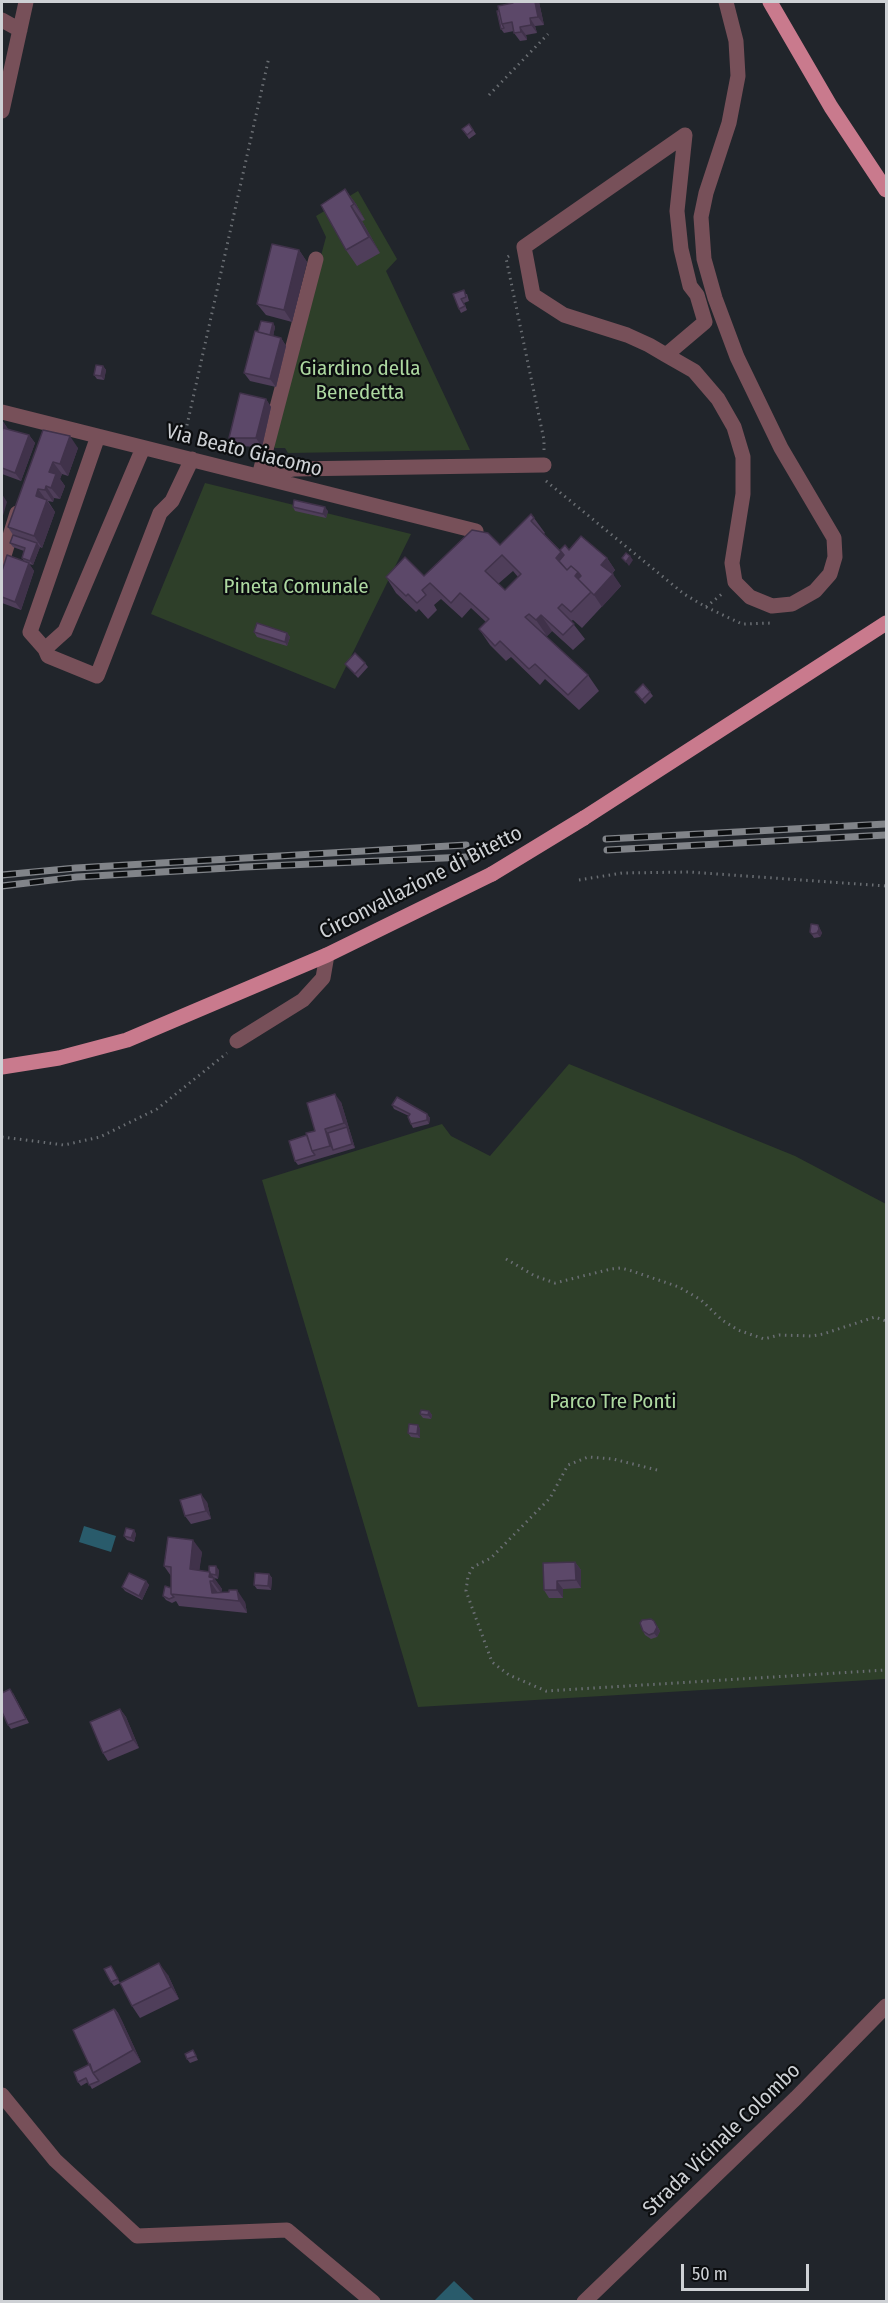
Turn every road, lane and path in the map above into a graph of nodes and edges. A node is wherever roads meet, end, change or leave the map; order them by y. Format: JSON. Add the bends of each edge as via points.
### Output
{"nodes":[{"id":1,"x":26,"y":2,"type":"edge"},
{"id":2,"x":726,"y":2,"type":"edge"},
{"id":3,"x":770,"y":2,"type":"edge"},
{"id":4,"x":2,"y":20,"type":"edge"},
{"id":5,"x":20,"y":30,"type":"junction"},
{"id":6,"x":548,"y":34,"type":"dead end"},
{"id":7,"x":269,"y":57,"type":"dead end"},
{"id":8,"x":489,"y":95,"type":"dead end"},
{"id":9,"x":2,"y":111,"type":"edge"},
{"id":10,"x":886,"y":190,"type":"edge"},
{"id":11,"x":524,"y":247,"type":"junction"},
{"id":12,"x":316,"y":259,"type":"dead end"},
{"id":13,"x":666,"y":355,"type":"junction"},
{"id":14,"x":2,"y":412,"type":"edge"},
{"id":15,"x":98,"y":436,"type":"junction"},
{"id":16,"x":143,"y":448,"type":"junction"},
{"id":17,"x":186,"y":458,"type":"junction"},
{"id":18,"x":545,"y":473,"type":"junction"},
{"id":19,"x":259,"y":476,"type":"junction"},
{"id":20,"x":22,"y":498,"type":"edge"},
{"id":21,"x":476,"y":531,"type":"edge"},
{"id":22,"x":2,"y":562,"type":"edge"},
{"id":23,"x":735,"y":582,"type":"junction"},
{"id":24,"x":706,"y":608,"type":"junction"},
{"id":25,"x":778,"y":622,"type":"dead end"},
{"id":26,"x":886,"y":623,"type":"edge"},
{"id":27,"x":45,"y":649,"type":"junction"},
{"id":28,"x":579,"y":880,"type":"dead end"},
{"id":29,"x":886,"y":886,"type":"edge"},
{"id":30,"x":327,"y":955,"type":"junction"},
{"id":31,"x":237,"y":1041,"type":"joint"},
{"id":32,"x":2,"y":1067,"type":"edge"},
{"id":33,"x":2,"y":1137,"type":"edge"},
{"id":34,"x":506,"y":1259,"type":"dead end"},
{"id":35,"x":886,"y":1321,"type":"edge"},
{"id":36,"x":657,"y":1470,"type":"dead end"},
{"id":37,"x":886,"y":1670,"type":"edge"},
{"id":38,"x":886,"y":2006,"type":"edge"},
{"id":39,"x":2,"y":2094,"type":"edge"},
{"id":40,"x":373,"y":2301,"type":"edge"},
{"id":41,"x":584,"y":2301,"type":"edge"}],
"edges":[{"from":1,"to":5,"type":"street"},
{"from":2,"to":23,"type":"street","via":[[736,41],[738,76],[729,123],[701,217],[704,259],[737,357],[781,448],[834,538],[835,557],[830,574],[815,591],[792,604],[772,606],[750,597]]},
{"from":3,"to":10,"type":"main road","via":[[831,107]]},
{"from":4,"to":5,"type":"street"},
{"from":5,"to":9,"type":"street"},
{"from":6,"to":8,"type":"path"},
{"from":7,"to":17,"type":"path"},
{"from":11,"to":13,"type":"street","via":[[534,295],[564,315],[627,335]]},
{"from":11,"to":13,"type":"street","via":[[685,135],[677,211],[681,249],[690,286],[698,295],[705,322]]},
{"from":11,"to":18,"type":"path","via":[[506,258],[544,440]]},
{"from":12,"to":19,"type":"street"},
{"from":13,"to":23,"type":"street","via":[[694,371],[718,399],[734,427],[743,457],[743,494],[732,562]]},
{"from":14,"to":15,"type":"street","name":"Via Beato Giacomo","via":[[44,429]]},
{"from":15,"to":16,"type":"street","name":"Via Beato Giacomo"},
{"from":15,"to":27,"type":"street","via":[[30,632]]},
{"from":16,"to":17,"type":"street","name":"Via Beato Giacomo"},
{"from":16,"to":27,"type":"street","via":[[64,631]]},
{"from":17,"to":19,"type":"street","name":"Via Beato Giacomo"},
{"from":17,"to":27,"type":"street","via":[[172,501],[160,513],[97,676],[48,656]]},
{"from":18,"to":19,"type":"street","via":[[294,470]]},
{"from":18,"to":24,"type":"path","via":[[684,594]]},
{"from":19,"to":21,"type":"street","name":"Via Beato Giacomo"},
{"from":20,"to":22,"type":"street"},
{"from":23,"to":24,"type":"path"},
{"from":24,"to":25,"type":"path","via":[[742,624]]},
{"from":26,"to":30,"type":"main road","name":"Circonvallazione di Bitetto","bridge":true,"via":[[492,874]]},
{"from":28,"to":29,"type":"path","via":[[622,873],[689,872]]},
{"from":30,"to":31,"type":"street","via":[[323,978],[303,1000]]},
{"from":30,"to":32,"type":"main road","name":"Circonvallazione di Bitetto","via":[[127,1040],[59,1058]]},
{"from":31,"to":33,"type":"path","via":[[221,1059],[157,1109],[100,1137],[64,1145]]},
{"from":34,"to":35,"type":"path","via":[[555,1283],[612,1269],[632,1271],[679,1287],[738,1330],[764,1339],[823,1334],[875,1317]]},
{"from":36,"to":37,"type":"path","via":[[588,1457],[568,1465],[550,1498],[490,1558],[473,1567],[466,1591],[492,1662],[508,1675],[546,1691]]},
{"from":38,"to":41,"type":"street","name":"Strada Vicinale Colombo"},
{"from":39,"to":40,"type":"street","via":[[55,2160],[137,2236],[287,2230]]}]}
